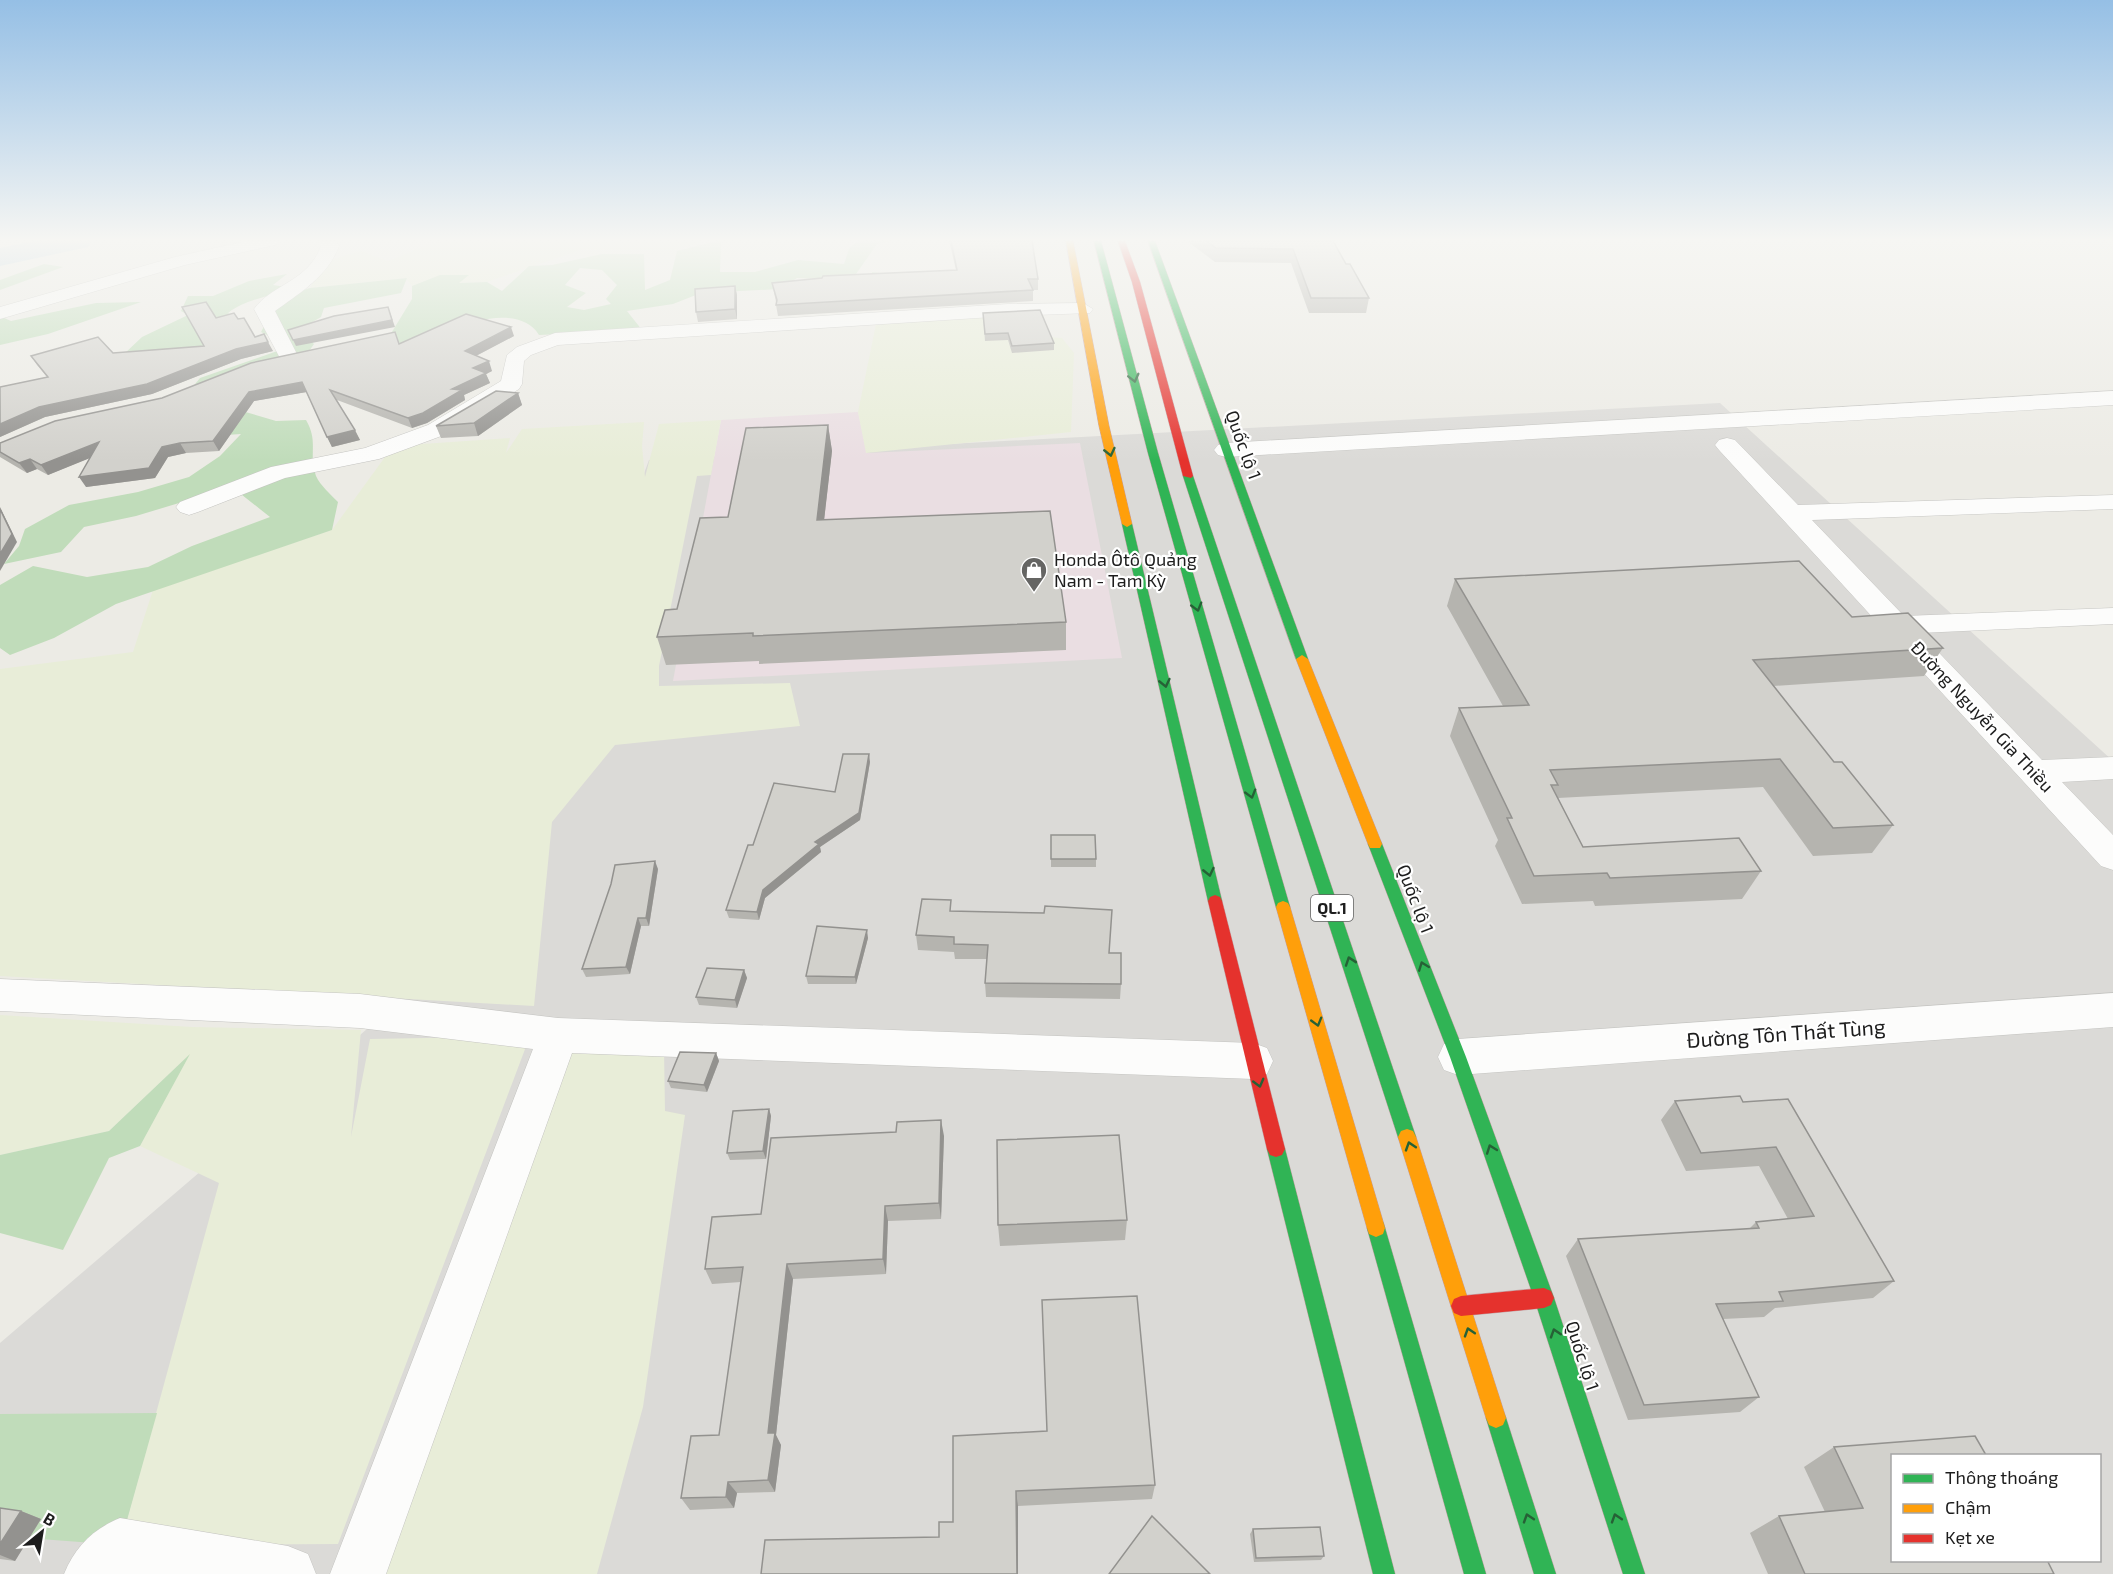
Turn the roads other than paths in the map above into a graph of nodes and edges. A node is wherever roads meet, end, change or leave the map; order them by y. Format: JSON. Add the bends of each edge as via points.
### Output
{"nodes":[{"id":1,"x":267,"y":314,"type":"edge"},
{"id":2,"x":938,"y":314,"type":"edge"},
{"id":3,"x":1085,"y":314,"type":"edge"},
{"id":4,"x":1118,"y":314,"type":"edge"},
{"id":5,"x":1152,"y":314,"type":"edge"},
{"id":6,"x":1172,"y":314,"type":"edge"},
{"id":7,"x":1171,"y":351,"type":"junction"},
{"id":8,"x":309,"y":352,"type":"edge"},
{"id":9,"x":1128,"y":352,"type":"junction"},
{"id":10,"x":1100,"y":353,"type":"junction"},
{"id":11,"x":288,"y":356,"type":"junction"},
{"id":12,"x":263,"y":362,"type":"edge"},
{"id":13,"x":2113,"y":398,"type":"edge"},
{"id":14,"x":1727,"y":445,"type":"dead end"},
{"id":15,"x":1226,"y":450,"type":"junction"},
{"id":16,"x":2113,"y":502,"type":"edge"},
{"id":17,"x":189,"y":507,"type":"dead end"},
{"id":18,"x":1791,"y":513,"type":"junction"},
{"id":19,"x":1227,"y":598,"type":"junction"},
{"id":20,"x":1247,"y":598,"type":"dead end"},
{"id":21,"x":2113,"y":616,"type":"edge"},
{"id":22,"x":1896,"y":625,"type":"junction"},
{"id":23,"x":2113,"y":768,"type":"edge"},
{"id":24,"x":2034,"y":772,"type":"junction"},
{"id":25,"x":2113,"y":857,"type":"edge"},
{"id":26,"x":0,"y":995,"type":"edge"},
{"id":27,"x":2113,"y":1010,"type":"edge"},
{"id":28,"x":558,"y":1035,"type":"junction"},
{"id":29,"x":1458,"y":1057,"type":"junction"},
{"id":30,"x":1253,"y":1061,"type":"junction"},
{"id":31,"x":1544,"y":1298,"type":"junction"},
{"id":32,"x":1461,"y":1305,"type":"junction"},
{"id":33,"x":92,"y":1574,"type":"edge"},
{"id":34,"x":288,"y":1574,"type":"edge"},
{"id":35,"x":358,"y":1574,"type":"edge"},
{"id":36,"x":1384,"y":1574,"type":"edge"},
{"id":37,"x":1475,"y":1574,"type":"edge"},
{"id":38,"x":1545,"y":1574,"type":"edge"},
{"id":39,"x":1634,"y":1574,"type":"edge"}],
"edges":[{"from":1,"to":11,"type":"street"},
{"from":2,"to":17,"type":"street","via":[[555,339],[514,358],[512,384],[436,430],[371,454],[279,472]]},
{"from":3,"to":10,"type":"highway"},
{"from":4,"to":9,"type":"highway","number":"QL.1"},
{"from":5,"to":7,"type":"highway","name":"Quốc lộ 1","number":"QL.1"},
{"from":6,"to":7,"type":"highway","name":"Quốc lộ 1","number":"QL.1"},
{"from":7,"to":9,"type":"highway"},
{"from":7,"to":15,"type":"highway","name":"Quốc lộ 1","number":"QL.1"},
{"from":7,"to":19,"type":"highway","name":"Quốc lộ 1","number":"QL.1","via":[[1180,454]]},
{"from":8,"to":11,"type":"street"},
{"from":9,"to":10,"type":"highway"},
{"from":9,"to":37,"type":"highway","number":"QL.1","one_way":true,"via":[[1153,453]]},
{"from":10,"to":30,"type":"highway","one_way":true,"via":[[1104,426]]},
{"from":11,"to":12,"type":"street"},
{"from":13,"to":15,"type":"street"},
{"from":14,"to":18,"type":"street","name":"Đường Nguyễn Gia Thiều"},
{"from":29,"to":15,"type":"highway","name":"Quốc lộ 1","number":"QL.1","one_way":true,"via":[[1273,597]]},
{"from":16,"to":18,"type":"street"},
{"from":18,"to":22,"type":"street","name":"Đường Nguyễn Gia Thiều"},
{"from":19,"to":20,"type":"highway"},
{"from":32,"to":19,"type":"highway","name":"Quốc lộ 1","number":"QL.1","one_way":true,"via":[[1370,1020]]},
{"from":21,"to":22,"type":"street"},
{"from":22,"to":24,"type":"street","name":"Đường Nguyễn Gia Thiều"},
{"from":23,"to":24,"type":"street"},
{"from":24,"to":25,"type":"street","name":"Đường Nguyễn Gia Thiều"},
{"from":26,"to":28,"type":"street","via":[[360,1011]]},
{"from":27,"to":29,"type":"street","name":"Đường Tôn Thất Tùng"},
{"from":28,"to":30,"type":"street"},
{"from":28,"to":35,"type":"street"},
{"from":31,"to":29,"type":"highway","name":"Quốc lộ 1","number":"QL.1","one_way":true},
{"from":30,"to":36,"type":"highway","one_way":true},
{"from":31,"to":32,"type":"highway"},
{"from":39,"to":31,"type":"highway","name":"Quốc lộ 1","number":"QL.1","one_way":true},
{"from":38,"to":32,"type":"highway","name":"Quốc lộ 1","number":"QL.1","one_way":true},
{"from":33,"to":34,"type":"street","via":[[120,1545]]}]}
